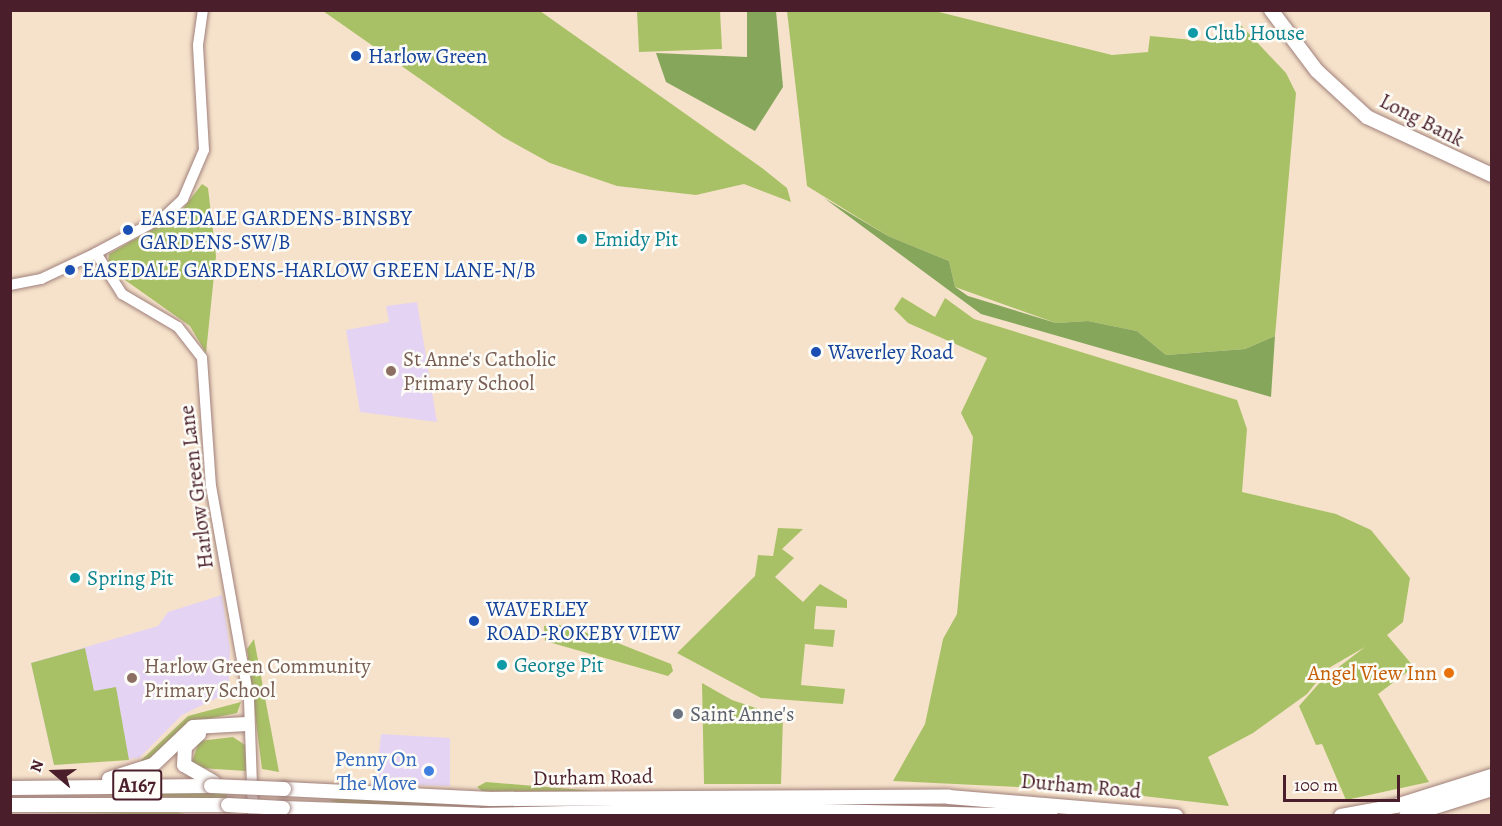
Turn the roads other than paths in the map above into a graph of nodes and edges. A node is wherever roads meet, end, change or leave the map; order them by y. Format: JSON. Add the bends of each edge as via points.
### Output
{"nodes":[{"id":1,"x":203,"y":10,"type":"edge"},
{"id":2,"x":1271,"y":10,"type":"edge"},
{"id":3,"x":1491,"y":175,"type":"edge"},
{"id":4,"x":96,"y":254,"type":"junction"},
{"id":5,"x":10,"y":285,"type":"edge"},
{"id":6,"x":247,"y":724,"type":"junction"},
{"id":7,"x":1491,"y":776,"type":"edge"},
{"id":8,"x":211,"y":784,"type":"junction"},
{"id":9,"x":69,"y":785,"type":"junction"},
{"id":10,"x":10,"y":788,"type":"edge"},
{"id":11,"x":1491,"y":789,"type":"edge"},
{"id":12,"x":10,"y":805,"type":"edge"},
{"id":13,"x":283,"y":808,"type":"junction"},
{"id":14,"x":608,"y":813,"type":"junction"},
{"id":15,"x":253,"y":816,"type":"edge"},
{"id":16,"x":316,"y":816,"type":"edge"},
{"id":17,"x":590,"y":816,"type":"edge"},
{"id":18,"x":1051,"y":816,"type":"edge"},
{"id":19,"x":1176,"y":816,"type":"edge"},
{"id":20,"x":1341,"y":816,"type":"edge"},
{"id":21,"x":1406,"y":816,"type":"edge"}],
"edges":[{"from":1,"to":4,"type":"street","via":[[198,45],[204,150],[196,178],[165,216]]},
{"from":2,"to":3,"type":"main road","name":"Long Bank","via":[[1317,71],[1367,117]]},
{"from":4,"to":5,"type":"street","via":[[41,279]]},
{"from":4,"to":6,"type":"street","name":"Harlow Green Lane","via":[[122,294],[178,327],[202,358],[211,486],[249,700]]},
{"from":6,"to":8,"type":"main road","via":[[200,733],[188,742],[182,757],[186,769]]},
{"from":6,"to":9,"type":"main road","via":[[193,727],[136,773]]},
{"from":6,"to":15,"type":"street","name":"Harlow Green Lane","via":[[253,763]]},
{"from":7,"to":20,"type":"main road","via":[[1396,806]]},
{"from":8,"to":9,"type":"main road","name":"Durham Road","number":"A167"},
{"from":8,"to":19,"type":"main road","name":"Durham Road","number":"A167","bridge":true,"via":[[491,800],[949,797]]},
{"from":9,"to":10,"type":"main road","name":"Durham Road","number":"A167"},
{"from":11,"to":21,"type":"main road"},
{"from":12,"to":13,"type":"main road","name":"Durham Road","number":"A167","bridge":true,"via":[[218,804]]},
{"from":13,"to":14,"type":"main road","name":"Durham Road","number":"A167","via":[[478,815]]},
{"from":13,"to":16,"type":"main road"},
{"from":14,"to":17,"type":"main road"},
{"from":14,"to":18,"type":"main road","name":"Durham Road","number":"A167","via":[[926,810]]}]}
